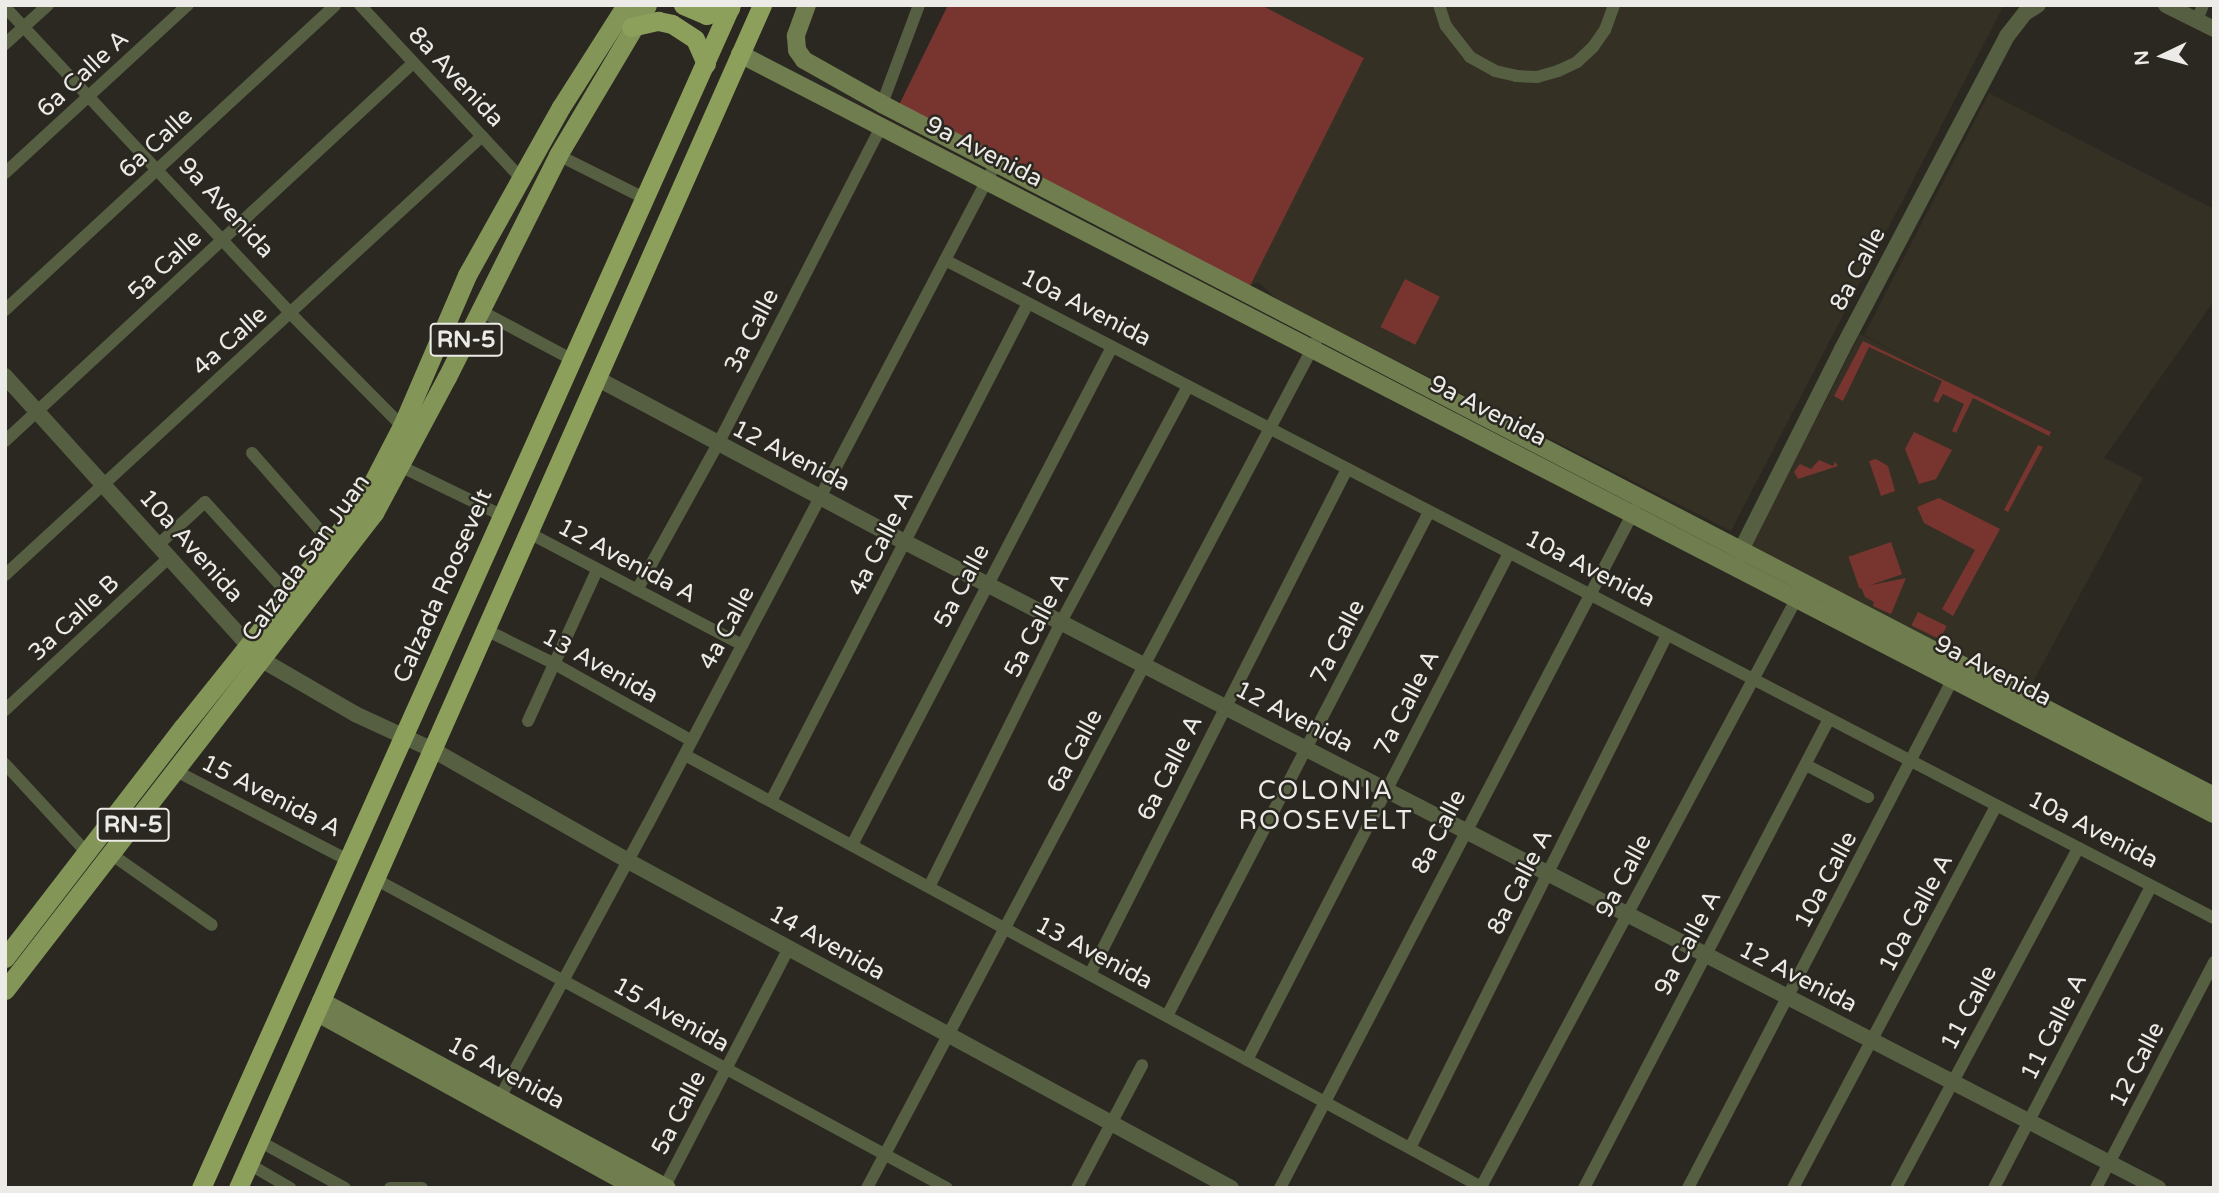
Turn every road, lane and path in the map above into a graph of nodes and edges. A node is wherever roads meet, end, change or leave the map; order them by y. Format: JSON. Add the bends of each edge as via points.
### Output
{"nodes":[{"id":1,"x":48,"y":5,"type":"edge"},
{"id":2,"x":188,"y":5,"type":"edge"},
{"id":3,"x":335,"y":5,"type":"edge"},
{"id":4,"x":360,"y":5,"type":"edge"},
{"id":5,"x":626,"y":5,"type":"edge"},
{"id":6,"x":647,"y":5,"type":"edge"},
{"id":7,"x":683,"y":5,"type":"edge"},
{"id":8,"x":762,"y":5,"type":"edge"},
{"id":9,"x":807,"y":5,"type":"edge"},
{"id":10,"x":919,"y":5,"type":"edge"},
{"id":11,"x":1614,"y":5,"type":"edge"},
{"id":12,"x":2038,"y":5,"type":"edge"},
{"id":13,"x":2166,"y":5,"type":"edge"},
{"id":14,"x":730,"y":6,"type":"edge"},
{"id":15,"x":1439,"y":6,"type":"edge"},
{"id":16,"x":5,"y":7,"type":"edge"},
{"id":17,"x":2200,"y":13,"type":"edge"},
{"id":18,"x":24,"y":27,"type":"junction"},
{"id":19,"x":631,"y":27,"type":"junction"},
{"id":20,"x":2214,"y":29,"type":"edge"},
{"id":21,"x":5,"y":44,"type":"edge"},
{"id":22,"x":740,"y":54,"type":"junction"},
{"id":23,"x":413,"y":62,"type":"junction"},
{"id":24,"x":706,"y":64,"type":"junction"},
{"id":25,"x":89,"y":97,"type":"junction"},
{"id":26,"x":882,"y":104,"type":"junction"},
{"id":27,"x":881,"y":127,"type":"junction"},
{"id":28,"x":482,"y":136,"type":"junction"},
{"id":29,"x":558,"y":155,"type":"junction"},
{"id":30,"x":158,"y":170,"type":"junction"},
{"id":31,"x":5,"y":173,"type":"edge"},
{"id":32,"x":991,"y":173,"type":"junction"},
{"id":33,"x":521,"y":178,"type":"junction"},
{"id":34,"x":644,"y":198,"type":"junction"},
{"id":35,"x":222,"y":240,"type":"junction"},
{"id":36,"x":945,"y":260,"type":"junction"},
{"id":37,"x":1028,"y":303,"type":"junction"},
{"id":38,"x":5,"y":310,"type":"edge"},
{"id":39,"x":481,"y":311,"type":"junction"},
{"id":40,"x":291,"y":314,"type":"junction"},
{"id":41,"x":1316,"y":341,"type":"junction"},
{"id":42,"x":1112,"y":347,"type":"junction"},
{"id":43,"x":571,"y":359,"type":"junction"},
{"id":44,"x":5,"y":376,"type":"edge"},
{"id":45,"x":598,"y":379,"type":"junction"},
{"id":46,"x":1188,"y":386,"type":"junction"},
{"id":47,"x":37,"y":411,"type":"junction"},
{"id":48,"x":410,"y":429,"type":"junction"},
{"id":49,"x":1270,"y":429,"type":"junction"},
{"id":50,"x":5,"y":441,"type":"edge"},
{"id":51,"x":718,"y":444,"type":"junction"},
{"id":52,"x":252,"y":453,"type":"dead end"},
{"id":53,"x":400,"y":466,"type":"junction"},
{"id":54,"x":1346,"y":468,"type":"junction"},
{"id":55,"x":104,"y":484,"type":"junction"},
{"id":56,"x":822,"y":497,"type":"junction"},
{"id":57,"x":1636,"y":506,"type":"junction"},
{"id":58,"x":1429,"y":512,"type":"junction"},
{"id":59,"x":501,"y":515,"type":"junction"},
{"id":60,"x":529,"y":533,"type":"junction"},
{"id":61,"x":905,"y":542,"type":"junction"},
{"id":62,"x":159,"y":544,"type":"junction"},
{"id":63,"x":332,"y":544,"type":"junction"},
{"id":64,"x":1508,"y":553,"type":"junction"},
{"id":65,"x":171,"y":556,"type":"junction"},
{"id":66,"x":1737,"y":558,"type":"junction"},
{"id":67,"x":597,"y":570,"type":"junction"},
{"id":68,"x":5,"y":575,"type":"edge"},
{"id":69,"x":986,"y":583,"type":"junction"},
{"id":70,"x":638,"y":590,"type":"junction"},
{"id":71,"x":1801,"y":591,"type":"junction"},
{"id":72,"x":1590,"y":595,"type":"junction"},
{"id":73,"x":290,"y":596,"type":"junction"},
{"id":74,"x":1061,"y":622,"type":"junction"},
{"id":75,"x":486,"y":630,"type":"junction"},
{"id":76,"x":1667,"y":635,"type":"junction"},
{"id":77,"x":248,"y":645,"type":"junction"},
{"id":78,"x":742,"y":645,"type":"junction"},
{"id":79,"x":261,"y":660,"type":"junction"},
{"id":80,"x":553,"y":663,"type":"junction"},
{"id":81,"x":1145,"y":665,"type":"junction"},
{"id":82,"x":1957,"y":672,"type":"junction"},
{"id":83,"x":1753,"y":679,"type":"junction"},
{"id":84,"x":2008,"y":697,"type":"junction"},
{"id":85,"x":1225,"y":706,"type":"junction"},
{"id":86,"x":5,"y":710,"type":"edge"},
{"id":87,"x":1829,"y":719,"type":"junction"},
{"id":88,"x":528,"y":720,"type":"dead end"},
{"id":89,"x":402,"y":737,"type":"junction"},
{"id":90,"x":692,"y":741,"type":"junction"},
{"id":91,"x":1306,"y":749,"type":"junction"},
{"id":92,"x":433,"y":750,"type":"junction"},
{"id":93,"x":685,"y":755,"type":"junction"},
{"id":94,"x":1911,"y":761,"type":"junction"},
{"id":95,"x":5,"y":764,"type":"edge"},
{"id":96,"x":1805,"y":765,"type":"junction"},
{"id":97,"x":176,"y":771,"type":"junction"},
{"id":98,"x":1386,"y":790,"type":"junction"},
{"id":99,"x":2214,"y":796,"type":"edge"},
{"id":100,"x":1868,"y":797,"type":"dead end"},
{"id":101,"x":771,"y":802,"type":"junction"},
{"id":102,"x":1996,"y":806,"type":"junction"},
{"id":103,"x":2214,"y":814,"type":"edge"},
{"id":104,"x":1465,"y":830,"type":"junction"},
{"id":105,"x":852,"y":845,"type":"junction"},
{"id":106,"x":2078,"y":848,"type":"junction"},
{"id":107,"x":87,"y":853,"type":"junction"},
{"id":108,"x":111,"y":854,"type":"junction"},
{"id":109,"x":346,"y":859,"type":"junction"},
{"id":110,"x":628,"y":861,"type":"junction"},
{"id":111,"x":1548,"y":873,"type":"junction"},
{"id":112,"x":375,"y":879,"type":"junction"},
{"id":113,"x":2151,"y":886,"type":"junction"},
{"id":114,"x":929,"y":887,"type":"junction"},
{"id":115,"x":1628,"y":914,"type":"junction"},
{"id":116,"x":2214,"y":918,"type":"edge"},
{"id":117,"x":212,"y":925,"type":"dead end"},
{"id":118,"x":1004,"y":928,"type":"junction"},
{"id":119,"x":789,"y":948,"type":"junction"},
{"id":120,"x":1706,"y":955,"type":"junction"},
{"id":121,"x":5,"y":958,"type":"edge"},
{"id":122,"x":2214,"y":962,"type":"edge"},
{"id":123,"x":1090,"y":974,"type":"junction"},
{"id":124,"x":564,"y":980,"type":"junction"},
{"id":125,"x":5,"y":990,"type":"edge"},
{"id":126,"x":1788,"y":997,"type":"junction"},
{"id":127,"x":318,"y":1007,"type":"junction"},
{"id":128,"x":1167,"y":1016,"type":"junction"},
{"id":129,"x":948,"y":1035,"type":"junction"},
{"id":130,"x":1873,"y":1041,"type":"junction"},
{"id":131,"x":1247,"y":1060,"type":"junction"},
{"id":132,"x":1142,"y":1065,"type":"dead end"},
{"id":133,"x":726,"y":1068,"type":"junction"},
{"id":134,"x":1953,"y":1082,"type":"junction"},
{"id":135,"x":1325,"y":1102,"type":"junction"},
{"id":136,"x":497,"y":1104,"type":"junction"},
{"id":137,"x":2029,"y":1121,"type":"junction"},
{"id":138,"x":1111,"y":1123,"type":"junction"},
{"id":139,"x":259,"y":1142,"type":"junction"},
{"id":140,"x":1410,"y":1148,"type":"junction"},
{"id":141,"x":885,"y":1154,"type":"junction"},
{"id":142,"x":2109,"y":1163,"type":"junction"},
{"id":143,"x":249,"y":1164,"type":"junction"},
{"id":144,"x":666,"y":1187,"type":"edge"},
{"id":145,"x":1482,"y":1187,"type":"edge"},
{"id":146,"x":201,"y":1188,"type":"edge"},
{"id":147,"x":238,"y":1188,"type":"edge"},
{"id":148,"x":290,"y":1188,"type":"edge"},
{"id":149,"x":345,"y":1188,"type":"edge"},
{"id":150,"x":390,"y":1188,"type":"edge"},
{"id":151,"x":422,"y":1188,"type":"edge"},
{"id":152,"x":636,"y":1188,"type":"edge"},
{"id":153,"x":867,"y":1188,"type":"edge"},
{"id":154,"x":947,"y":1188,"type":"edge"},
{"id":155,"x":1077,"y":1188,"type":"edge"},
{"id":156,"x":1231,"y":1188,"type":"edge"},
{"id":157,"x":1280,"y":1188,"type":"edge"},
{"id":158,"x":1584,"y":1188,"type":"edge"},
{"id":159,"x":1688,"y":1188,"type":"edge"},
{"id":160,"x":1793,"y":1188,"type":"edge"},
{"id":161,"x":1896,"y":1188,"type":"edge"},
{"id":162,"x":1994,"y":1188,"type":"edge"},
{"id":163,"x":2096,"y":1188,"type":"edge"},
{"id":164,"x":2158,"y":1188,"type":"edge"}],
"edges":[{"from":1,"to":18,"type":"street"},
{"from":2,"to":25,"type":"street","name":"6a Calle A"},
{"from":3,"to":30,"type":"street","name":"6a Calle"},
{"from":4,"to":23,"type":"street","name":"8a Avenida"},
{"from":5,"to":33,"type":"main road","name":"Calzada San Juan","number":"RN-5"},
{"from":6,"to":19,"type":"main road","name":"Calzada San Juan","number":"RN-5"},
{"from":7,"to":14,"type":"highway","via":[[706,15]]},
{"from":8,"to":22,"type":"highway"},
{"from":9,"to":26,"type":"main road","name":"9a Avenida","via":[[796,36],[797,50],[806,62]]},
{"from":10,"to":26,"type":"street"},
{"from":11,"to":15,"type":"street","via":[[1605,30],[1577,62],[1537,76],[1495,71],[1470,57],[1451,34]]},
{"from":12,"to":66,"type":"street","name":"8a Calle","via":[[2025,13],[2007,36]]},
{"from":13,"to":17,"type":"street"},
{"from":14,"to":24,"type":"highway","name":"Calzada Roosevelt"},
{"from":16,"to":18,"type":"street","name":"9a Avenida"},
{"from":17,"to":20,"type":"street"},
{"from":18,"to":21,"type":"street"},
{"from":18,"to":25,"type":"street","name":"9a Avenida"},
{"from":19,"to":24,"type":"highway","via":[[658,21],[672,24],[695,39]]},
{"from":19,"to":29,"type":"main road","name":"Calzada San Juan","number":"RN-5"},
{"from":22,"to":27,"type":"main road","name":"9a Avenida"},
{"from":22,"to":45,"type":"highway"},
{"from":23,"to":28,"type":"street","name":"8a Avenida"},
{"from":23,"to":35,"type":"street","name":"5a Calle"},
{"from":24,"to":34,"type":"highway","name":"Calzada Roosevelt"},
{"from":25,"to":30,"type":"street","name":"9a Avenida"},
{"from":25,"to":31,"type":"street","name":"6a Calle A"},
{"from":26,"to":32,"type":"main road","name":"9a Avenida"},
{"from":27,"to":32,"type":"main road","name":"9a Avenida"},
{"from":27,"to":51,"type":"street","name":"3a Calle"},
{"from":28,"to":33,"type":"street","name":"8a Avenida"},
{"from":28,"to":40,"type":"street","name":"4a Calle"},
{"from":29,"to":34,"type":"street"},
{"from":29,"to":39,"type":"main road","name":"Calzada San Juan","number":"RN-5"},
{"from":30,"to":35,"type":"street","name":"9a Avenida"},
{"from":30,"to":38,"type":"street","name":"6a Calle"},
{"from":32,"to":36,"type":"street","name":"4a Calle"},
{"from":32,"to":41,"type":"main road","name":"9a Avenida"},
{"from":33,"to":48,"type":"main road","name":"Calzada San Juan","number":"RN-5","via":[[467,275]]},
{"from":34,"to":43,"type":"highway","name":"Calzada Roosevelt"},
{"from":35,"to":40,"type":"street","name":"9a Avenida"},
{"from":35,"to":47,"type":"street","name":"5a Calle"},
{"from":36,"to":37,"type":"street","name":"10a Avenida"},
{"from":36,"to":56,"type":"street","name":"4a Calle"},
{"from":37,"to":42,"type":"street","name":"10a Avenida"},
{"from":37,"to":61,"type":"street","name":"4a Calle A"},
{"from":39,"to":43,"type":"street"},
{"from":39,"to":48,"type":"main road","name":"Calzada San Juan","number":"RN-5"},
{"from":40,"to":48,"type":"street","name":"9a Avenida"},
{"from":40,"to":55,"type":"street","name":"4a Calle"},
{"from":41,"to":49,"type":"street","name":"6a Calle"},
{"from":41,"to":57,"type":"main road","name":"9a Avenida"},
{"from":42,"to":46,"type":"street","name":"10a Avenida"},
{"from":42,"to":69,"type":"street","name":"5a Calle"},
{"from":43,"to":59,"type":"highway","name":"Calzada Roosevelt"},
{"from":44,"to":47,"type":"street","name":"10a Avenida"},
{"from":45,"to":51,"type":"street","name":"12 Avenida"},
{"from":45,"to":60,"type":"highway"},
{"from":46,"to":49,"type":"street","name":"10a Avenida"},
{"from":46,"to":74,"type":"street","name":"5a Calle A"},
{"from":47,"to":50,"type":"street","name":"5a Calle"},
{"from":47,"to":55,"type":"street","name":"10a Avenida"},
{"from":48,"to":53,"type":"main road","name":"Calzada San Juan","number":"RN-5"},
{"from":48,"to":63,"type":"main road","name":"Calzada San Juan","number":"RN-5"},
{"from":49,"to":54,"type":"street","name":"10a Avenida"},
{"from":49,"to":81,"type":"street","name":"6a Calle"},
{"from":51,"to":56,"type":"street","name":"12 Avenida"},
{"from":51,"to":70,"type":"street","name":"3a Calle"},
{"from":52,"to":63,"type":"street"},
{"from":53,"to":59,"type":"street"},
{"from":53,"to":79,"type":"main road","name":"Calzada San Juan","number":"RN-5","via":[[374,513]]},
{"from":54,"to":58,"type":"street","name":"10a Avenida"},
{"from":54,"to":85,"type":"street","name":"6a Calle A"},
{"from":55,"to":62,"type":"street","name":"10a Avenida"},
{"from":55,"to":68,"type":"street","name":"4a Calle"},
{"from":56,"to":61,"type":"street","name":"12 Avenida"},
{"from":56,"to":78,"type":"street","name":"4a Calle"},
{"from":57,"to":66,"type":"main road","name":"9a Avenida"},
{"from":57,"to":72,"type":"street","name":"8a Calle"},
{"from":58,"to":64,"type":"street","name":"10a Avenida"},
{"from":58,"to":91,"type":"street","name":"7a Calle"},
{"from":59,"to":89,"type":"highway","name":"Calzada Roosevelt"},
{"from":60,"to":67,"type":"street","name":"12 Avenida A"},
{"from":60,"to":75,"type":"highway"},
{"from":61,"to":69,"type":"street","name":"12 Avenida"},
{"from":61,"to":101,"type":"street","name":"4a Calle A"},
{"from":62,"to":65,"type":"street","name":"10a Avenida"},
{"from":62,"to":73,"type":"street","via":[[205,502]]},
{"from":63,"to":73,"type":"main road","name":"Calzada San Juan","number":"RN-5"},
{"from":64,"to":72,"type":"street","name":"10a Avenida"},
{"from":64,"to":98,"type":"street","name":"7a Calle A"},
{"from":65,"to":77,"type":"street","name":"10a Avenida"},
{"from":65,"to":86,"type":"street","name":"3a Calle B"},
{"from":66,"to":71,"type":"main road","name":"9a Avenida"},
{"from":67,"to":70,"type":"street","name":"12 Avenida A"},
{"from":67,"to":80,"type":"street"},
{"from":69,"to":74,"type":"street","name":"12 Avenida"},
{"from":69,"to":105,"type":"street","name":"5a Calle"},
{"from":70,"to":78,"type":"street","name":"12 Avenida A"},
{"from":71,"to":82,"type":"main road","name":"9a Avenida"},
{"from":71,"to":83,"type":"street","name":"9a Calle"},
{"from":72,"to":76,"type":"street","name":"10a Avenida"},
{"from":72,"to":104,"type":"street","name":"8a Calle"},
{"from":73,"to":77,"type":"main road","name":"Calzada San Juan","number":"RN-5"},
{"from":74,"to":81,"type":"street","name":"12 Avenida"},
{"from":74,"to":114,"type":"street","name":"5a Calle A"},
{"from":75,"to":80,"type":"street","name":"13 Avenida"},
{"from":75,"to":92,"type":"highway"},
{"from":76,"to":83,"type":"street","name":"10a Avenida"},
{"from":76,"to":111,"type":"street","name":"8a Calle A"},
{"from":77,"to":79,"type":"street","name":"10a Avenida"},
{"from":77,"to":107,"type":"main road","name":"Calzada San Juan","number":"RN-5"},
{"from":78,"to":90,"type":"street","name":"4a Calle"},
{"from":79,"to":89,"type":"street","name":"10a Avenida"},
{"from":79,"to":97,"type":"main road","name":"Calzada San Juan","number":"RN-5"},
{"from":80,"to":88,"type":"street"},
{"from":80,"to":90,"type":"street","name":"13 Avenida"},
{"from":81,"to":85,"type":"street","name":"12 Avenida"},
{"from":81,"to":118,"type":"street","name":"6a Calle"},
{"from":82,"to":84,"type":"main road","name":"9a Avenida"},
{"from":82,"to":94,"type":"street","name":"10a Calle"},
{"from":83,"to":87,"type":"street","name":"10a Avenida"},
{"from":83,"to":115,"type":"street","name":"9a Calle"},
{"from":84,"to":99,"type":"main road","name":"9a Avenida"},
{"from":84,"to":103,"type":"main road","name":"9a Avenida"},
{"from":85,"to":91,"type":"street","name":"12 Avenida"},
{"from":85,"to":123,"type":"street","name":"6a Calle A"},
{"from":87,"to":94,"type":"street","name":"10a Avenida"},
{"from":87,"to":96,"type":"street","name":"9a Calle A"},
{"from":89,"to":92,"type":"street","name":"14 Avenida"},
{"from":89,"to":109,"type":"highway","name":"Calzada Roosevelt"},
{"from":90,"to":93,"type":"street","name":"4a Calle"},
{"from":91,"to":98,"type":"street","name":"12 Avenida"},
{"from":91,"to":128,"type":"street","name":"7a Calle"},
{"from":92,"to":110,"type":"street","name":"14 Avenida"},
{"from":92,"to":112,"type":"highway"},
{"from":93,"to":101,"type":"street","name":"13 Avenida"},
{"from":93,"to":110,"type":"street","name":"4a Calle"},
{"from":94,"to":102,"type":"street","name":"10a Avenida"},
{"from":94,"to":126,"type":"street","name":"10a Calle"},
{"from":95,"to":107,"type":"street"},
{"from":96,"to":100,"type":"street"},
{"from":96,"to":120,"type":"street","name":"9a Calle A"},
{"from":97,"to":108,"type":"main road","name":"Calzada San Juan","number":"RN-5"},
{"from":97,"to":109,"type":"street","name":"15 Avenida A"},
{"from":98,"to":104,"type":"street","name":"12 Avenida"},
{"from":98,"to":131,"type":"street","name":"7a Calle A"},
{"from":101,"to":105,"type":"street","name":"13 Avenida"},
{"from":102,"to":106,"type":"street","name":"10a Avenida"},
{"from":102,"to":130,"type":"street","name":"10a Calle A"},
{"from":104,"to":111,"type":"street","name":"12 Avenida"},
{"from":104,"to":135,"type":"street","name":"8a Calle"},
{"from":105,"to":114,"type":"street","name":"13 Avenida"},
{"from":106,"to":113,"type":"street","name":"10a Avenida"},
{"from":106,"to":134,"type":"street","name":"11 Calle"},
{"from":107,"to":121,"type":"main road","name":"Calzada San Juan","number":"RN-5"},
{"from":108,"to":117,"type":"street"},
{"from":108,"to":125,"type":"main road","name":"Calzada San Juan","number":"RN-5"},
{"from":109,"to":146,"type":"highway","name":"Calzada Roosevelt"},
{"from":110,"to":119,"type":"street","name":"14 Avenida"},
{"from":110,"to":124,"type":"street","name":"4a Calle"},
{"from":111,"to":115,"type":"street","name":"12 Avenida"},
{"from":111,"to":140,"type":"street","name":"8a Calle A"},
{"from":112,"to":124,"type":"street","name":"15 Avenida"},
{"from":112,"to":127,"type":"highway"},
{"from":113,"to":116,"type":"street","name":"10a Avenida"},
{"from":113,"to":137,"type":"street","name":"11 Calle A"},
{"from":114,"to":118,"type":"street","name":"13 Avenida"},
{"from":115,"to":120,"type":"street","name":"12 Avenida"},
{"from":115,"to":145,"type":"street","name":"9a Calle"},
{"from":118,"to":123,"type":"street","name":"13 Avenida"},
{"from":118,"to":129,"type":"street","name":"6a Calle"},
{"from":119,"to":129,"type":"street","name":"14 Avenida"},
{"from":119,"to":133,"type":"street","name":"5a Calle"},
{"from":120,"to":126,"type":"street","name":"12 Avenida"},
{"from":120,"to":158,"type":"street","name":"9a Calle A"},
{"from":122,"to":142,"type":"street","name":"12 Calle"},
{"from":123,"to":128,"type":"street","name":"13 Avenida"},
{"from":124,"to":133,"type":"street","name":"15 Avenida"},
{"from":124,"to":136,"type":"street","name":"4a Calle"},
{"from":126,"to":130,"type":"street","name":"12 Avenida"},
{"from":126,"to":159,"type":"street","name":"10a Calle"},
{"from":127,"to":136,"type":"main road","name":"16 Avenida"},
{"from":127,"to":139,"type":"highway"},
{"from":128,"to":131,"type":"street","name":"13 Avenida"},
{"from":129,"to":138,"type":"street","name":"14 Avenida"},
{"from":129,"to":141,"type":"street","name":"6a Calle"},
{"from":130,"to":134,"type":"street","name":"12 Avenida"},
{"from":130,"to":160,"type":"street","name":"10a Calle A"},
{"from":131,"to":135,"type":"street","name":"13 Avenida"},
{"from":132,"to":138,"type":"street"},
{"from":133,"to":141,"type":"street","name":"15 Avenida"},
{"from":133,"to":144,"type":"street","name":"5a Calle"},
{"from":134,"to":137,"type":"street","name":"12 Avenida"},
{"from":134,"to":161,"type":"street","name":"11 Calle"},
{"from":135,"to":140,"type":"street","name":"13 Avenida"},
{"from":135,"to":157,"type":"street","name":"8a Calle"},
{"from":136,"to":144,"type":"main road","name":"16 Avenida"},
{"from":136,"to":152,"type":"main road","name":"16 Avenida"},
{"from":137,"to":142,"type":"street","name":"12 Avenida"},
{"from":137,"to":162,"type":"street","name":"11 Calle A"},
{"from":138,"to":155,"type":"street"},
{"from":138,"to":156,"type":"street","name":"14 Avenida"},
{"from":139,"to":143,"type":"highway"},
{"from":139,"to":149,"type":"street"},
{"from":140,"to":145,"type":"street","name":"13 Avenida"},
{"from":141,"to":153,"type":"street","name":"6a Calle"},
{"from":141,"to":154,"type":"street","name":"15 Avenida"},
{"from":142,"to":163,"type":"street","name":"12 Calle"},
{"from":142,"to":164,"type":"street","name":"12 Avenida"},
{"from":143,"to":147,"type":"highway"},
{"from":143,"to":148,"type":"street"},
{"from":150,"to":151,"type":"street"}]}
